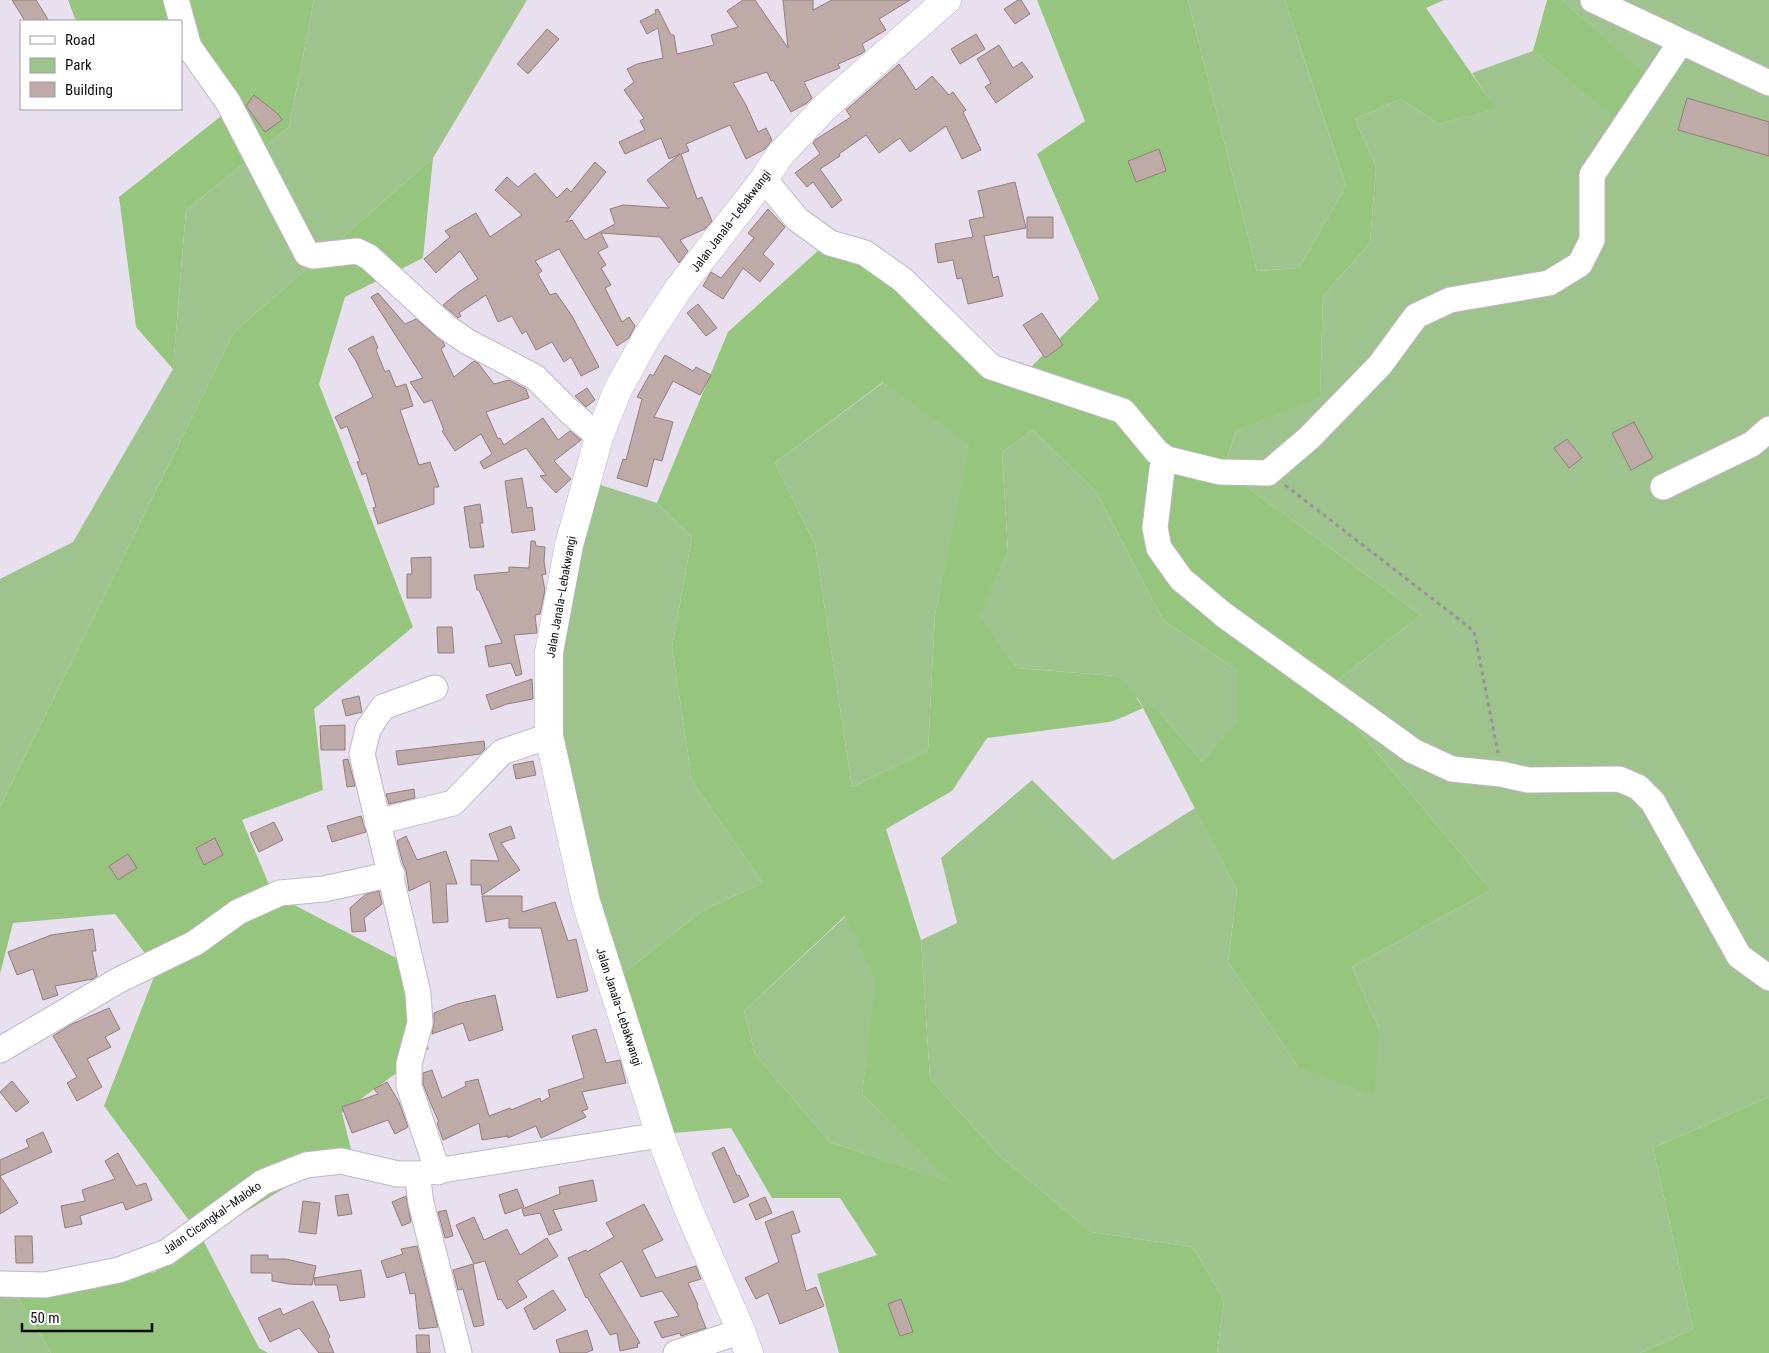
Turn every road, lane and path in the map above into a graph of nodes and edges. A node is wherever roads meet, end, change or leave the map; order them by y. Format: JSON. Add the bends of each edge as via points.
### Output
{"nodes":[{"id":1,"x":176,"y":0,"type":"edge"},
{"id":2,"x":947,"y":0,"type":"edge"},
{"id":3,"x":1593,"y":0,"type":"edge"},
{"id":4,"x":181,"y":20,"type":"edge"},
{"id":5,"x":182,"y":22,"type":"edge"},
{"id":6,"x":1681,"y":42,"type":"junction"},
{"id":7,"x":1769,"y":83,"type":"edge"},
{"id":8,"x":764,"y":178,"type":"junction"},
{"id":9,"x":1769,"y":430,"type":"edge"},
{"id":10,"x":599,"y":437,"type":"junction"},
{"id":11,"x":1167,"y":459,"type":"junction"},
{"id":12,"x":1268,"y":473,"type":"junction"},
{"id":13,"x":1663,"y":487,"type":"dead end"},
{"id":14,"x":435,"y":688,"type":"dead end"},
{"id":15,"x":549,"y":736,"type":"junction"},
{"id":16,"x":1501,"y":774,"type":"junction"},
{"id":17,"x":377,"y":822,"type":"junction"},
{"id":18,"x":392,"y":874,"type":"junction"},
{"id":19,"x":1769,"y":978,"type":"edge"},
{"id":20,"x":0,"y":1050,"type":"edge"},
{"id":21,"x":660,"y":1135,"type":"junction"},
{"id":22,"x":427,"y":1173,"type":"junction"},
{"id":23,"x":0,"y":1284,"type":"edge"},
{"id":24,"x":745,"y":1342,"type":"edge"},
{"id":25,"x":459,"y":1353,"type":"edge"},
{"id":26,"x":676,"y":1353,"type":"edge"}],
"edges":[{"from":1,"to":4,"type":"street"},
{"from":2,"to":8,"type":"main road","name":"Jalan Janala–Lebakwangi","via":[[826,106],[779,156]]},
{"from":3,"to":6,"type":"street"},
{"from":5,"to":10,"type":"street","via":[[189,48],[228,102],[307,254],[357,251],[368,256],[446,327],[535,377]]},
{"from":6,"to":7,"type":"street"},
{"from":6,"to":12,"type":"street","via":[[1592,175],[1592,240],[1580,264],[1549,283],[1450,300],[1416,316],[1380,365],[1309,438]]},
{"from":8,"to":10,"type":"main road","name":"Jalan Janala–Lebakwangi","via":[[648,335],[618,389]]},
{"from":8,"to":11,"type":"street","via":[[797,219],[830,243],[865,253],[903,280],[991,367],[1123,410],[1157,452]]},
{"from":9,"to":13,"type":"street","via":[[1752,444]]},
{"from":10,"to":15,"type":"main road","name":"Jalan Janala–Lebakwangi","via":[[569,545],[549,652]]},
{"from":11,"to":12,"type":"street","via":[[1220,472]]},
{"from":11,"to":16,"type":"street","via":[[1162,469],[1154,528],[1159,548],[1182,579],[1224,615],[1413,751],[1452,769]]},
{"from":12,"to":16,"type":"path","via":[[1474,631]]},
{"from":14,"to":17,"type":"street","via":[[383,707],[368,729],[362,754]]},
{"from":15,"to":17,"type":"street","via":[[502,752],[453,803]]},
{"from":15,"to":21,"type":"main road","name":"Jalan Janala–Lebakwangi","via":[[586,902]]},
{"from":16,"to":19,"type":"street","via":[[1528,780],[1619,779],[1638,787],[1653,802],[1739,956]]},
{"from":17,"to":18,"type":"street"},
{"from":18,"to":20,"type":"street","via":[[324,889],[280,893],[238,912],[195,942],[119,980]]},
{"from":18,"to":22,"type":"street","via":[[418,993],[420,1023],[409,1064],[409,1086]]},
{"from":21,"to":22,"type":"street","name":"Jalan Cicangkal–Maloko"},
{"from":21,"to":24,"type":"main road","name":"Jalan Janala–Lebakwangi"},
{"from":22,"to":23,"type":"street","name":"Jalan Cicangkal–Maloko","via":[[398,1174],[341,1161],[306,1165],[263,1182],[167,1252],[118,1270],[45,1285]]},
{"from":22,"to":25,"type":"street","via":[[421,1203]]},
{"from":24,"to":26,"type":"street"}]}
